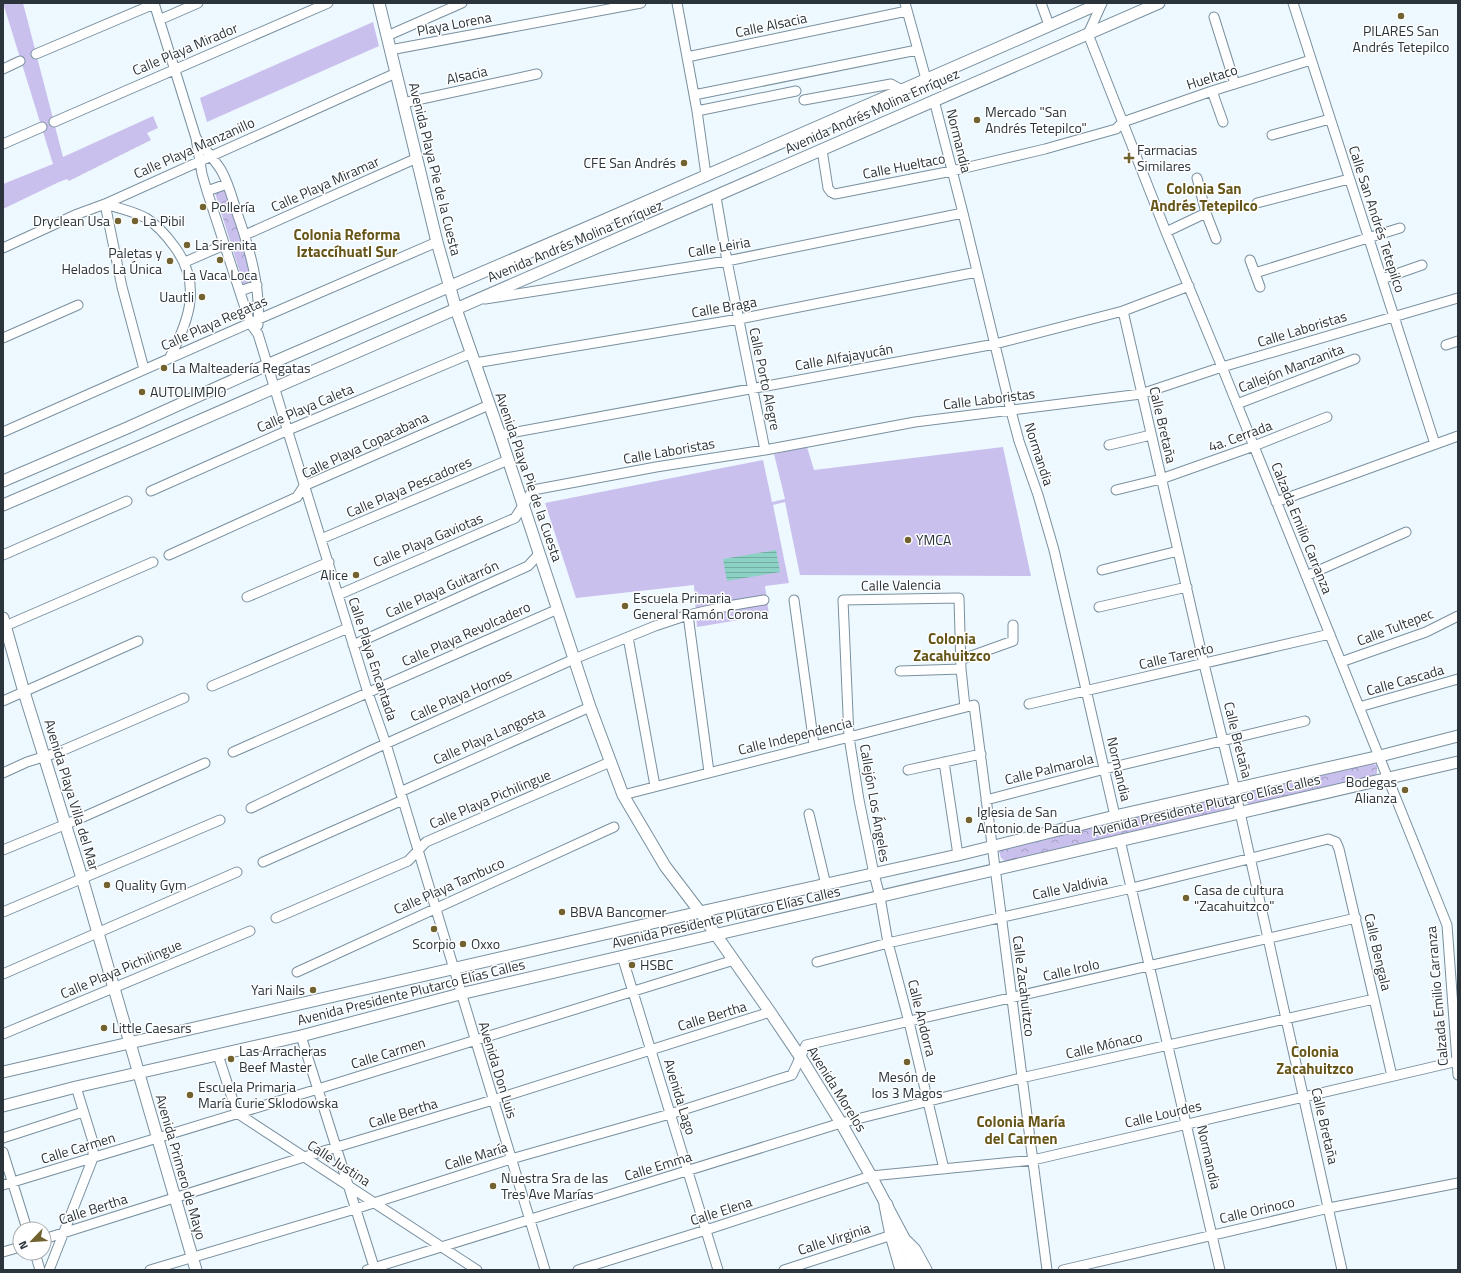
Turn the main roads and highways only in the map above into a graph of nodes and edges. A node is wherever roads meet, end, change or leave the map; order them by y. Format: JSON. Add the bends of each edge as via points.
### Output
{"nodes":[{"id":1,"x":379,"y":3,"type":"edge"},
{"id":2,"x":1102,"y":3,"type":"edge"},
{"id":3,"x":1159,"y":3,"type":"edge"},
{"id":4,"x":449,"y":286,"type":"junction"},
{"id":5,"x":456,"y":309,"type":"junction"},
{"id":6,"x":3,"y":481,"type":"edge"},
{"id":7,"x":3,"y":505,"type":"edge"},
{"id":8,"x":4,"y":624,"type":"edge"},
{"id":9,"x":1458,"y":736,"type":"edge"},
{"id":10,"x":1458,"y":762,"type":"edge"},
{"id":11,"x":700,"y":912,"type":"junction"},
{"id":12,"x":716,"y":934,"type":"junction"},
{"id":13,"x":130,"y":1043,"type":"junction"},
{"id":14,"x":3,"y":1072,"type":"edge"},
{"id":15,"x":137,"y":1073,"type":"junction"},
{"id":16,"x":3,"y":1106,"type":"edge"},
{"id":17,"x":886,"y":1205,"type":"junction"},
{"id":18,"x":906,"y":1242,"type":"junction"},
{"id":19,"x":196,"y":1270,"type":"edge"},
{"id":20,"x":902,"y":1270,"type":"edge"},
{"id":21,"x":914,"y":1270,"type":"edge"},
{"id":22,"x":925,"y":1270,"type":"edge"}],
"edges":[{"from":1,"to":4,"type":"main road","name":"Avenida Playa Pie de la Cuesta"},
{"from":2,"to":4,"type":"main road","name":"Avenida Andrés Molina Enríquez"},
{"from":3,"to":5,"type":"main road","name":"Avenida Andrés Molina Enríquez"},
{"from":4,"to":5,"type":"main road","name":"Avenida Playa Pie de la Cuesta"},
{"from":4,"to":6,"type":"main road","name":"Avenida Andrés Molina Enríquez"},
{"from":5,"to":7,"type":"main road","name":"Avenida Andrés Molina Enríquez"},
{"from":5,"to":11,"type":"main road","name":"Avenida Playa Pie de la Cuesta","via":[[610,762],[624,795],[666,866]]},
{"from":8,"to":13,"type":"main road","name":"Avenida Playa Villa del Mar"},
{"from":9,"to":11,"type":"main road","name":"Avenida Presidente Plutarco Elías Calles","via":[[958,855]]},
{"from":10,"to":12,"type":"main road","name":"Avenida Presidente Plutarco Elías Calles"},
{"from":11,"to":12,"type":"main road","name":"Avenida Playa Pie de la Cuesta"},
{"from":11,"to":13,"type":"main road","name":"Avenida Presidente Plutarco Elías Calles"},
{"from":12,"to":15,"type":"main road","name":"Avenida Presidente Plutarco Elías Calles","via":[[460,994],[301,1036]]},
{"from":12,"to":17,"type":"main road","name":"Avenida Morelos","via":[[801,1058],[841,1123]]},
{"from":13,"to":14,"type":"main road","name":"Avenida Presidente Plutarco Elías Calles"},
{"from":13,"to":15,"type":"main road","name":"Avenida Playa Villa del Mar"},
{"from":15,"to":16,"type":"main road","name":"Avenida Presidente Plutarco Elías Calles"},
{"from":15,"to":19,"type":"main road","name":"Avenida Primero de Mayo"},
{"from":17,"to":18,"type":"main road","name":"Avenida Morelos"},
{"from":17,"to":20,"type":"highway"},
{"from":18,"to":21,"type":"main road","name":"Avenida Morelos"},
{"from":18,"to":22,"type":"highway","via":[[914,1250]]}]}
